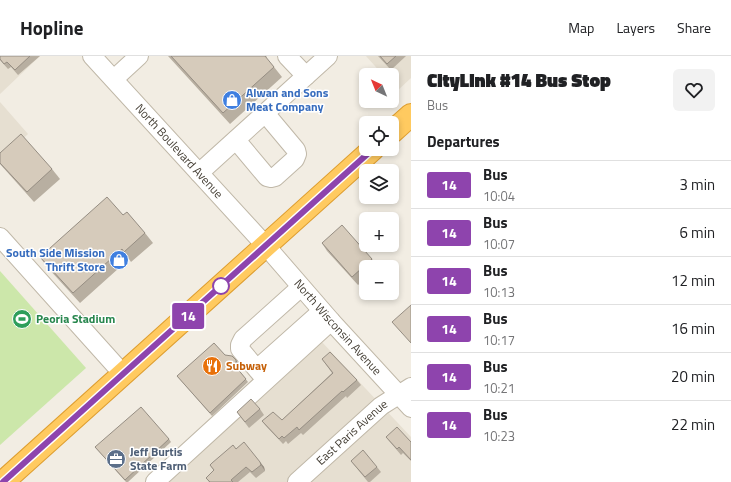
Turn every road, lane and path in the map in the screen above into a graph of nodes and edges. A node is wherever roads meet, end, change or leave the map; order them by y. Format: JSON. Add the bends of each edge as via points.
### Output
{"nodes":[{"id":1,"x":92,"y":56,"type":"edge"},
{"id":2,"x":139,"y":56,"type":"edge"},
{"id":3,"x":287,"y":56,"type":"edge"},
{"id":4,"x":328,"y":56,"type":"edge"},
{"id":5,"x":306,"y":76,"type":"junction"},
{"id":6,"x":114,"y":79,"type":"junction"},
{"id":7,"x":265,"y":113,"type":"junction"},
{"id":8,"x":411,"y":115,"type":"edge"},
{"id":9,"x":399,"y":126,"type":"edge"},
{"id":10,"x":236,"y":140,"type":"junction"},
{"id":11,"x":366,"y":156,"type":"edge"},
{"id":12,"x":199,"y":173,"type":"junction"},
{"id":13,"x":0,"y":237,"type":"edge"},
{"id":14,"x":266,"y":246,"type":"junction"},
{"id":15,"x":301,"y":287,"type":"junction"},
{"id":16,"x":326,"y":316,"type":"junction"},
{"id":17,"x":123,"y":374,"type":"junction"},
{"id":18,"x":262,"y":375,"type":"junction"},
{"id":19,"x":405,"y":391,"type":"edge"},
{"id":20,"x":411,"y":408,"type":"edge"},
{"id":21,"x":3,"y":482,"type":"edge"},
{"id":22,"x":155,"y":482,"type":"edge"},
{"id":23,"x":297,"y":482,"type":"edge"}],
"edges":[{"from":1,"to":6,"type":"street","name":"North Boulevard Avenue"},
{"from":2,"to":6,"type":"street"},
{"from":3,"to":5,"type":"street"},
{"from":4,"to":5,"type":"street"},
{"from":5,"to":7,"type":"street"},
{"from":6,"to":12,"type":"street","name":"North Boulevard Avenue"},
{"from":7,"to":10,"type":"street"},
{"from":7,"to":10,"type":"street","via":[[296,150],[295,159],[275,177],[267,177]]},
{"from":8,"to":9,"type":"highway"},
{"from":10,"to":12,"type":"street"},
{"from":11,"to":14,"type":"highway"},
{"from":12,"to":14,"type":"street","name":"North Boulevard Avenue"},
{"from":13,"to":17,"type":"street"},
{"from":14,"to":15,"type":"street","name":"North Wisconsin Avenue"},
{"from":14,"to":17,"type":"highway"},
{"from":15,"to":16,"type":"street","name":"North Wisconsin Avenue"},
{"from":15,"to":18,"type":"street","via":[[240,344],[240,349]]},
{"from":16,"to":18,"type":"street"},
{"from":16,"to":19,"type":"street","name":"North Wisconsin Avenue"},
{"from":17,"to":21,"type":"highway"},
{"from":18,"to":22,"type":"street"},
{"from":19,"to":20,"type":"street","name":"North Wisconsin Avenue"},
{"from":19,"to":23,"type":"street","name":"East Paris Avenue","via":[[381,406]]}]}
